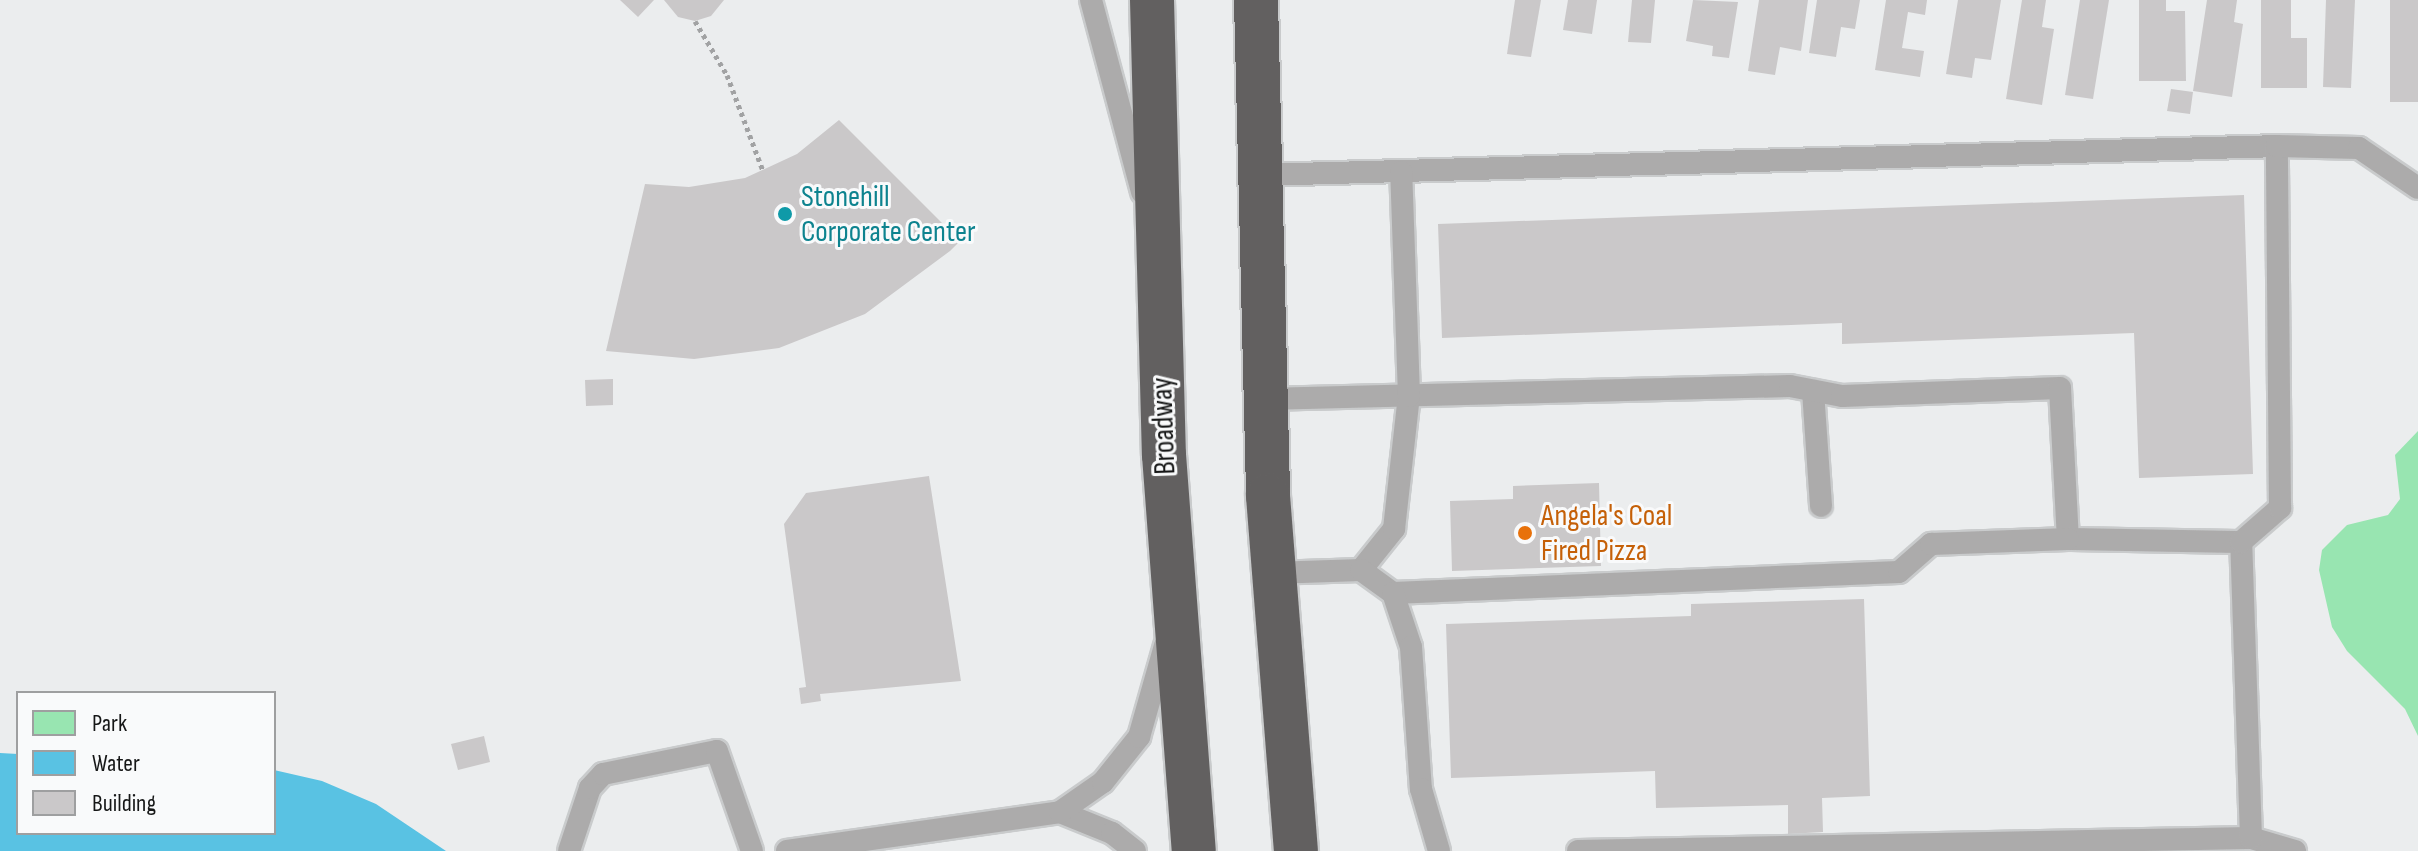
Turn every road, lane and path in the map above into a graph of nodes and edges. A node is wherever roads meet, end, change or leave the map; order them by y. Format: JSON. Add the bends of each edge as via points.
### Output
{"nodes":[{"id":1,"x":1091,"y":0,"type":"edge"},
{"id":2,"x":1152,"y":0,"type":"edge"},
{"id":3,"x":1256,"y":0,"type":"edge"},
{"id":4,"x":695,"y":21,"type":"dead end"},
{"id":5,"x":2277,"y":146,"type":"junction"},
{"id":6,"x":763,"y":171,"type":"dead end"},
{"id":7,"x":1401,"y":172,"type":"junction"},
{"id":8,"x":1261,"y":175,"type":"junction"},
{"id":9,"x":2418,"y":188,"type":"edge"},
{"id":10,"x":1160,"y":261,"type":"junction"},
{"id":11,"x":1813,"y":391,"type":"junction"},
{"id":12,"x":1409,"y":396,"type":"junction"},
{"id":13,"x":1265,"y":399,"type":"junction"},
{"id":14,"x":1821,"y":506,"type":"dead end"},
{"id":15,"x":2068,"y":539,"type":"junction"},
{"id":16,"x":2241,"y":542,"type":"junction"},
{"id":17,"x":1361,"y":570,"type":"junction"},
{"id":18,"x":1272,"y":573,"type":"junction"},
{"id":19,"x":1393,"y":593,"type":"junction"},
{"id":20,"x":1173,"y":610,"type":"junction"},
{"id":21,"x":1060,"y":812,"type":"junction"},
{"id":22,"x":2251,"y":838,"type":"junction"},
{"id":23,"x":569,"y":851,"type":"edge"},
{"id":24,"x":752,"y":851,"type":"edge"},
{"id":25,"x":787,"y":851,"type":"edge"},
{"id":26,"x":1135,"y":851,"type":"edge"},
{"id":27,"x":1194,"y":851,"type":"edge"},
{"id":28,"x":1296,"y":851,"type":"edge"},
{"id":29,"x":1439,"y":851,"type":"edge"},
{"id":30,"x":1578,"y":851,"type":"edge"},
{"id":31,"x":2295,"y":851,"type":"edge"}],
"edges":[{"from":1,"to":10,"type":"lane"},
{"from":2,"to":10,"type":"highway","name":"Broadway"},
{"from":3,"to":8,"type":"highway"},
{"from":4,"to":6,"type":"path","via":[[727,75]]},
{"from":5,"to":7,"type":"lane"},
{"from":5,"to":9,"type":"lane","via":[[2359,148]]},
{"from":5,"to":16,"type":"lane","via":[[2280,508]]},
{"from":7,"to":8,"type":"lane"},
{"from":7,"to":12,"type":"lane"},
{"from":8,"to":13,"type":"highway"},
{"from":10,"to":20,"type":"highway","name":"Broadway"},
{"from":11,"to":12,"type":"lane","via":[[1790,386]]},
{"from":11,"to":14,"type":"lane"},
{"from":11,"to":15,"type":"lane","via":[[1842,396],[2060,388]]},
{"from":12,"to":13,"type":"lane"},
{"from":12,"to":17,"type":"lane","via":[[1394,529]]},
{"from":13,"to":18,"type":"highway"},
{"from":15,"to":16,"type":"lane"},
{"from":15,"to":19,"type":"lane","via":[[1931,544],[1899,572]]},
{"from":16,"to":22,"type":"lane"},
{"from":17,"to":18,"type":"lane"},
{"from":17,"to":19,"type":"lane"},
{"from":18,"to":28,"type":"highway"},
{"from":19,"to":29,"type":"lane","via":[[1411,647],[1421,789]]},
{"from":20,"to":21,"type":"lane","via":[[1139,737],[1103,782]]},
{"from":20,"to":27,"type":"highway","name":"Broadway"},
{"from":21,"to":25,"type":"lane"},
{"from":21,"to":26,"type":"lane","via":[[1112,833]]},
{"from":22,"to":30,"type":"lane"},
{"from":22,"to":31,"type":"lane"},
{"from":23,"to":24,"type":"lane","via":[[590,788],[603,774],[717,751]]}]}
